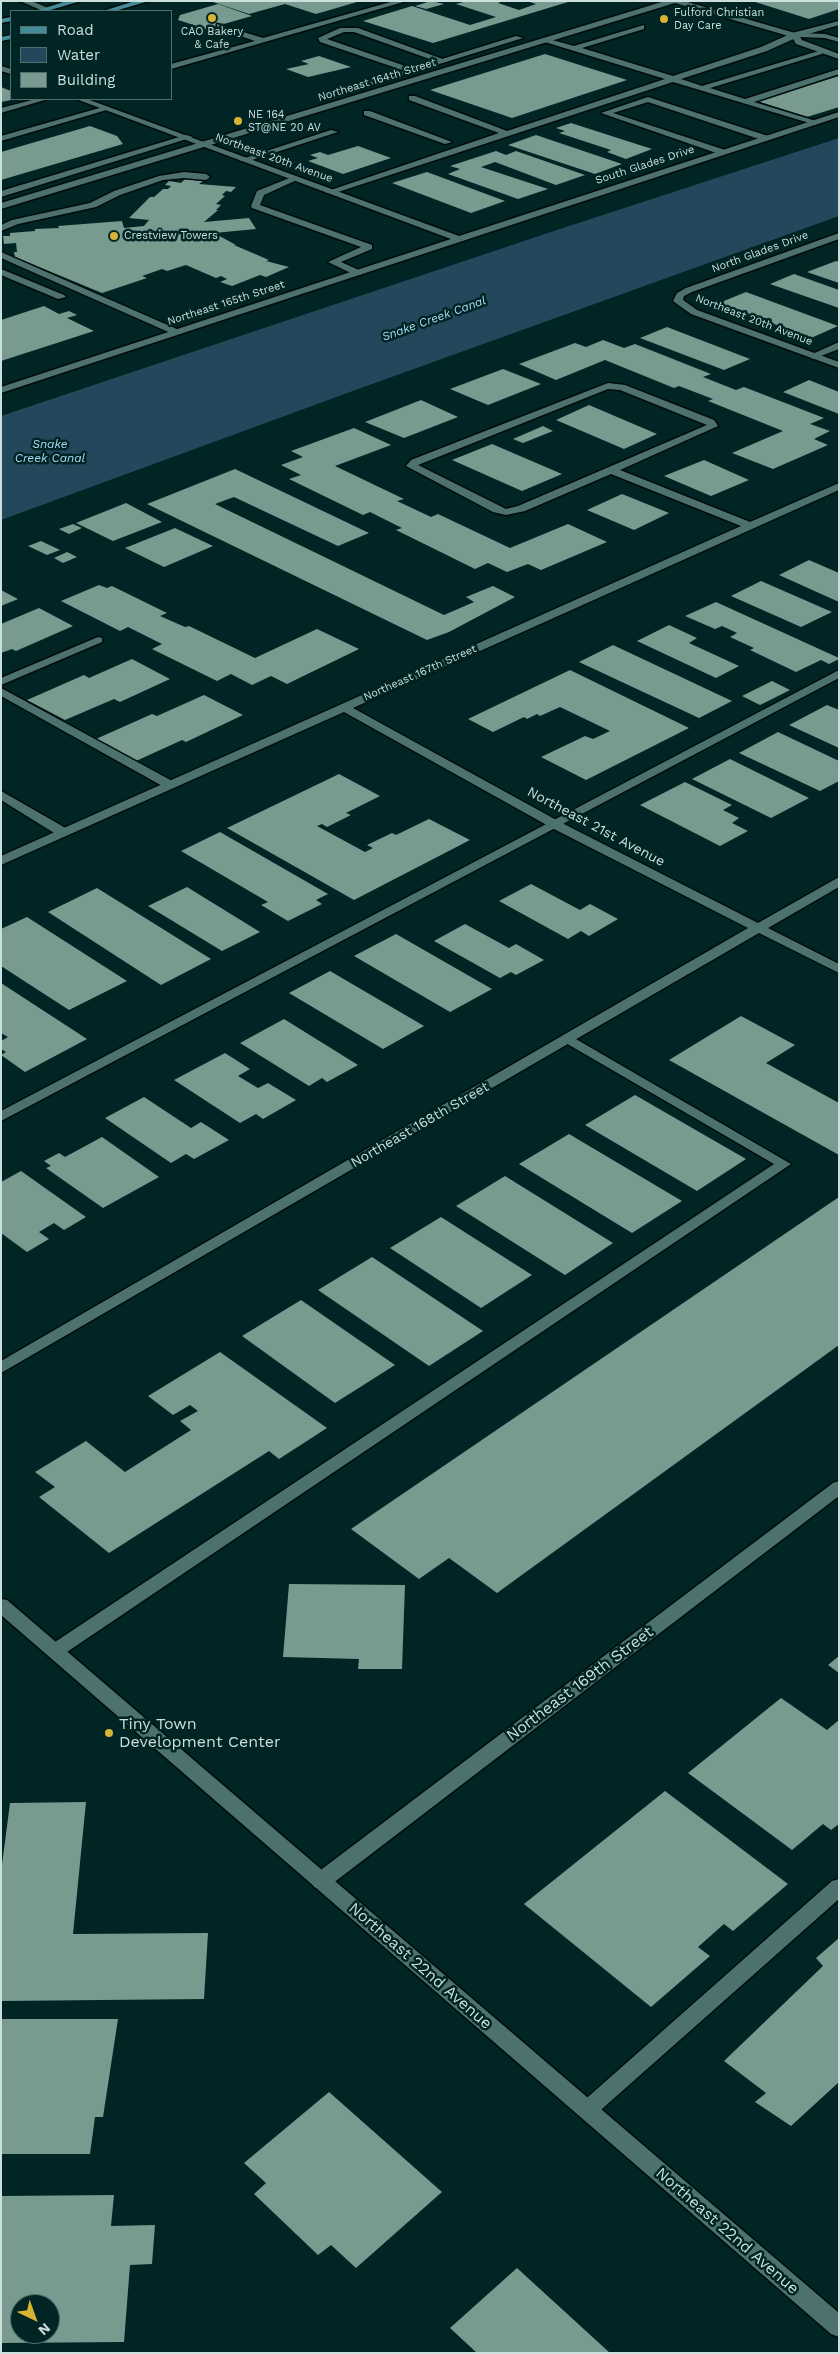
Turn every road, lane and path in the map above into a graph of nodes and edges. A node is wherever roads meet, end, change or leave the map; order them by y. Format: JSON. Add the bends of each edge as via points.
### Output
{"nodes":[{"id":1,"x":24,"y":1,"type":"edge"},
{"id":2,"x":77,"y":1,"type":"edge"},
{"id":3,"x":145,"y":1,"type":"edge"},
{"id":4,"x":403,"y":1,"type":"edge"},
{"id":5,"x":674,"y":1,"type":"edge"},
{"id":6,"x":43,"y":10,"type":"edge"},
{"id":7,"x":111,"y":10,"type":"edge"},
{"id":8,"x":839,"y":23,"type":"edge"},
{"id":9,"x":220,"y":26,"type":"dead end"},
{"id":10,"x":641,"y":27,"type":"dead end"},
{"id":11,"x":298,"y":31,"type":"junction"},
{"id":12,"x":795,"y":35,"type":"junction"},
{"id":13,"x":322,"y":38,"type":"junction"},
{"id":14,"x":548,"y":40,"type":"junction"},
{"id":15,"x":839,"y":40,"type":"edge"},
{"id":16,"x":263,"y":41,"type":"junction"},
{"id":17,"x":574,"y":48,"type":"junction"},
{"id":18,"x":820,"y":52,"type":"junction"},
{"id":19,"x":839,"y":57,"type":"edge"},
{"id":20,"x":172,"y":60,"type":"edge"},
{"id":21,"x":444,"y":60,"type":"junction"},
{"id":22,"x":182,"y":64,"type":"junction"},
{"id":23,"x":172,"y":67,"type":"edge"},
{"id":24,"x":411,"y":71,"type":"junction"},
{"id":25,"x":839,"y":71,"type":"edge"},
{"id":26,"x":672,"y":79,"type":"junction"},
{"id":27,"x":703,"y":88,"type":"junction"},
{"id":28,"x":628,"y":93,"type":"junction"},
{"id":29,"x":336,"y":94,"type":"dead end"},
{"id":30,"x":412,"y":98,"type":"dead end"},
{"id":31,"x":648,"y":99,"type":"junction"},
{"id":32,"x":40,"y":100,"type":"edge"},
{"id":33,"x":83,"y":100,"type":"edge"},
{"id":34,"x":746,"y":102,"type":"junction"},
{"id":35,"x":588,"y":107,"type":"junction"},
{"id":36,"x":106,"y":108,"type":"junction"},
{"id":37,"x":1,"y":111,"type":"edge"},
{"id":38,"x":606,"y":112,"type":"junction"},
{"id":39,"x":367,"y":113,"type":"dead end"},
{"id":40,"x":839,"y":114,"type":"edge"},
{"id":41,"x":813,"y":122,"type":"junction"},
{"id":42,"x":492,"y":128,"type":"junction"},
{"id":43,"x":334,"y":132,"type":"dead end"},
{"id":44,"x":506,"y":133,"type":"junction"},
{"id":45,"x":200,"y":134,"type":"dead end"},
{"id":46,"x":474,"y":134,"type":"dead end"},
{"id":47,"x":765,"y":138,"type":"junction"},
{"id":48,"x":1,"y":139,"type":"edge"},
{"id":49,"x":184,"y":139,"type":"junction"},
{"id":50,"x":200,"y":145,"type":"junction"},
{"id":51,"x":463,"y":148,"type":"junction"},
{"id":52,"x":722,"y":152,"type":"junction"},
{"id":53,"x":243,"y":160,"type":"junction"},
{"id":54,"x":206,"y":177,"type":"dead end"},
{"id":55,"x":295,"y":179,"type":"junction"},
{"id":56,"x":329,"y":192,"type":"junction"},
{"id":57,"x":1,"y":194,"type":"edge"},
{"id":58,"x":1,"y":206,"type":"edge"},
{"id":59,"x":1,"y":217,"type":"edge"},
{"id":60,"x":15,"y":222,"type":"junction"},
{"id":61,"x":1,"y":228,"type":"edge"},
{"id":62,"x":839,"y":236,"type":"edge"},
{"id":63,"x":459,"y":239,"type":"junction"},
{"id":64,"x":1,"y":255,"type":"edge"},
{"id":65,"x":1,"y":272,"type":"edge"},
{"id":66,"x":358,"y":273,"type":"junction"},
{"id":67,"x":689,"y":290,"type":"joint"},
{"id":68,"x":61,"y":297,"type":"dead end"},
{"id":69,"x":176,"y":332,"type":"junction"},
{"id":70,"x":839,"y":345,"type":"edge"},
{"id":71,"x":813,"y":356,"type":"junction"},
{"id":72,"x":839,"y":366,"type":"edge"},
{"id":73,"x":1,"y":390,"type":"edge"},
{"id":74,"x":613,"y":471,"type":"junction"},
{"id":75,"x":839,"y":486,"type":"edge"},
{"id":76,"x":751,"y":526,"type":"junction"},
{"id":77,"x":98,"y":640,"type":"dead end"},
{"id":78,"x":839,"y":673,"type":"edge"},
{"id":79,"x":1,"y":682,"type":"edge"},
{"id":80,"x":1,"y":691,"type":"edge"},
{"id":81,"x":343,"y":707,"type":"junction"},
{"id":82,"x":170,"y":785,"type":"junction"},
{"id":83,"x":1,"y":795,"type":"edge"},
{"id":84,"x":556,"y":825,"type":"junction"},
{"id":85,"x":64,"y":833,"type":"junction"},
{"id":86,"x":1,"y":861,"type":"edge"},
{"id":87,"x":839,"y":881,"type":"edge"},
{"id":88,"x":759,"y":928,"type":"junction"},
{"id":89,"x":839,"y":969,"type":"edge"},
{"id":90,"x":569,"y":1038,"type":"junction"},
{"id":91,"x":1,"y":1117,"type":"edge"},
{"id":92,"x":1,"y":1368,"type":"edge"},
{"id":93,"x":839,"y":1487,"type":"edge"},
{"id":94,"x":1,"y":1605,"type":"edge"},
{"id":95,"x":55,"y":1652,"type":"junction"},
{"id":96,"x":321,"y":1881,"type":"junction"},
{"id":97,"x":839,"y":1887,"type":"edge"},
{"id":98,"x":586,"y":2110,"type":"junction"},
{"id":99,"x":839,"y":2327,"type":"edge"}],
"edges":[{"from":1,"to":6,"type":"street"},
{"from":2,"to":6,"type":"main road"},
{"from":3,"to":7,"type":"main road"},
{"from":4,"to":11,"type":"street"},
{"from":5,"to":12,"type":"street"},
{"from":5,"to":14,"type":"street","name":"Northeast 164th Street"},
{"from":8,"to":12,"type":"street"},
{"from":9,"to":16,"type":"street"},
{"from":10,"to":17,"type":"street"},
{"from":11,"to":13,"type":"street"},
{"from":11,"to":16,"type":"street"},
{"from":12,"to":15,"type":"street"},
{"from":12,"to":18,"type":"street","via":[[799,42]]},
{"from":12,"to":26,"type":"street","via":[[764,49]]},
{"from":13,"to":21,"type":"street","via":[[343,30],[355,30]]},
{"from":13,"to":24,"type":"street"},
{"from":14,"to":17,"type":"street"},
{"from":14,"to":21,"type":"street","name":"Northeast 164th Street","via":[[531,34]]},
{"from":14,"to":50,"type":"street","name":"Northeast 164th Street"},
{"from":16,"to":22,"type":"street"},
{"from":17,"to":26,"type":"street"},
{"from":18,"to":19,"type":"street"},
{"from":18,"to":27,"type":"street"},
{"from":20,"to":22,"type":"street"},
{"from":21,"to":24,"type":"street","name":"Northeast 164th Street"},
{"from":22,"to":23,"type":"street"},
{"from":24,"to":29,"type":"street","name":"Northeast 164th Street"},
{"from":25,"to":34,"type":"street"},
{"from":26,"to":27,"type":"street"},
{"from":26,"to":28,"type":"street"},
{"from":27,"to":34,"type":"street"},
{"from":28,"to":31,"type":"street"},
{"from":28,"to":35,"type":"street"},
{"from":30,"to":42,"type":"street"},
{"from":31,"to":38,"type":"street"},
{"from":31,"to":47,"type":"street"},
{"from":32,"to":37,"type":"street"},
{"from":33,"to":36,"type":"street","name":"Northeast 20th Avenue"},
{"from":34,"to":41,"type":"street"},
{"from":35,"to":38,"type":"street"},
{"from":35,"to":44,"type":"street"},
{"from":36,"to":48,"type":"street"},
{"from":36,"to":49,"type":"street","name":"Northeast 20th Avenue"},
{"from":38,"to":52,"type":"street"},
{"from":39,"to":51,"type":"street","via":[[452,140]]},
{"from":40,"to":41,"type":"street","name":"South Glades Drive"},
{"from":41,"to":47,"type":"street","name":"South Glades Drive"},
{"from":42,"to":44,"type":"street"},
{"from":42,"to":46,"type":"street"},
{"from":43,"to":53,"type":"street"},
{"from":44,"to":51,"type":"street"},
{"from":45,"to":49,"type":"street"},
{"from":47,"to":52,"type":"street","name":"South Glades Drive"},
{"from":49,"to":50,"type":"street","name":"Northeast 20th Avenue"},
{"from":49,"to":57,"type":"street"},
{"from":50,"to":53,"type":"street","name":"Northeast 20th Avenue"},
{"from":50,"to":58,"type":"street","name":"Northeast 164th Street"},
{"from":51,"to":56,"type":"street"},
{"from":52,"to":63,"type":"street","name":"South Glades Drive"},
{"from":53,"to":55,"type":"street","name":"Northeast 20th Avenue"},
{"from":54,"to":60,"type":"street","via":[[162,178],[93,205]]},
{"from":55,"to":56,"type":"street","name":"Northeast 20th Avenue"},
{"from":55,"to":66,"type":"street","via":[[260,193],[255,206],[370,248],[332,262]]},
{"from":56,"to":63,"type":"street","name":"Northeast 20th Avenue"},
{"from":59,"to":60,"type":"street"},
{"from":60,"to":61,"type":"street"},
{"from":62,"to":67,"type":"street","name":"North Glades Drive"},
{"from":63,"to":66,"type":"street","name":"Northeast 165th Street"},
{"from":64,"to":69,"type":"street"},
{"from":65,"to":68,"type":"street"},
{"from":66,"to":69,"type":"street","name":"Northeast 165th Street"},
{"from":67,"to":71,"type":"street","name":"Northeast 20th Avenue","via":[[680,295],[678,301],[694,312]]},
{"from":69,"to":73,"type":"street","name":"Northeast 165th Street"},
{"from":70,"to":71,"type":"street"},
{"from":71,"to":72,"type":"street","name":"Northeast 20th Avenue"},
{"from":74,"to":74,"type":"street","via":[[521,509],[506,512],[411,466],[608,386],[622,387],[713,426]]},
{"from":74,"to":76,"type":"street"},
{"from":75,"to":76,"type":"street","name":"Northeast 167th Street"},
{"from":76,"to":81,"type":"street","name":"Northeast 167th Street"},
{"from":77,"to":79,"type":"street"},
{"from":78,"to":84,"type":"street"},
{"from":80,"to":82,"type":"street"},
{"from":81,"to":82,"type":"street","name":"Northeast 167th Street"},
{"from":81,"to":84,"type":"street","name":"Northeast 21st Avenue"},
{"from":82,"to":85,"type":"street","name":"Northeast 167th Street"},
{"from":83,"to":85,"type":"street"},
{"from":84,"to":88,"type":"street","name":"Northeast 21st Avenue"},
{"from":84,"to":91,"type":"street"},
{"from":85,"to":86,"type":"street","name":"Northeast 167th Street"},
{"from":87,"to":88,"type":"street","name":"Northeast 168th Street"},
{"from":88,"to":89,"type":"street","name":"Northeast 21st Avenue"},
{"from":88,"to":90,"type":"street","name":"Northeast 168th Street"},
{"from":90,"to":92,"type":"street","name":"Northeast 168th Street"},
{"from":90,"to":95,"type":"street","via":[[784,1164]]},
{"from":93,"to":96,"type":"street","name":"Northeast 169th Street"},
{"from":94,"to":95,"type":"street","name":"Northeast 22nd Avenue"},
{"from":95,"to":96,"type":"street","name":"Northeast 22nd Avenue"},
{"from":96,"to":98,"type":"street","name":"Northeast 22nd Avenue"},
{"from":97,"to":98,"type":"street"},
{"from":98,"to":99,"type":"street","name":"Northeast 22nd Avenue"}]}
